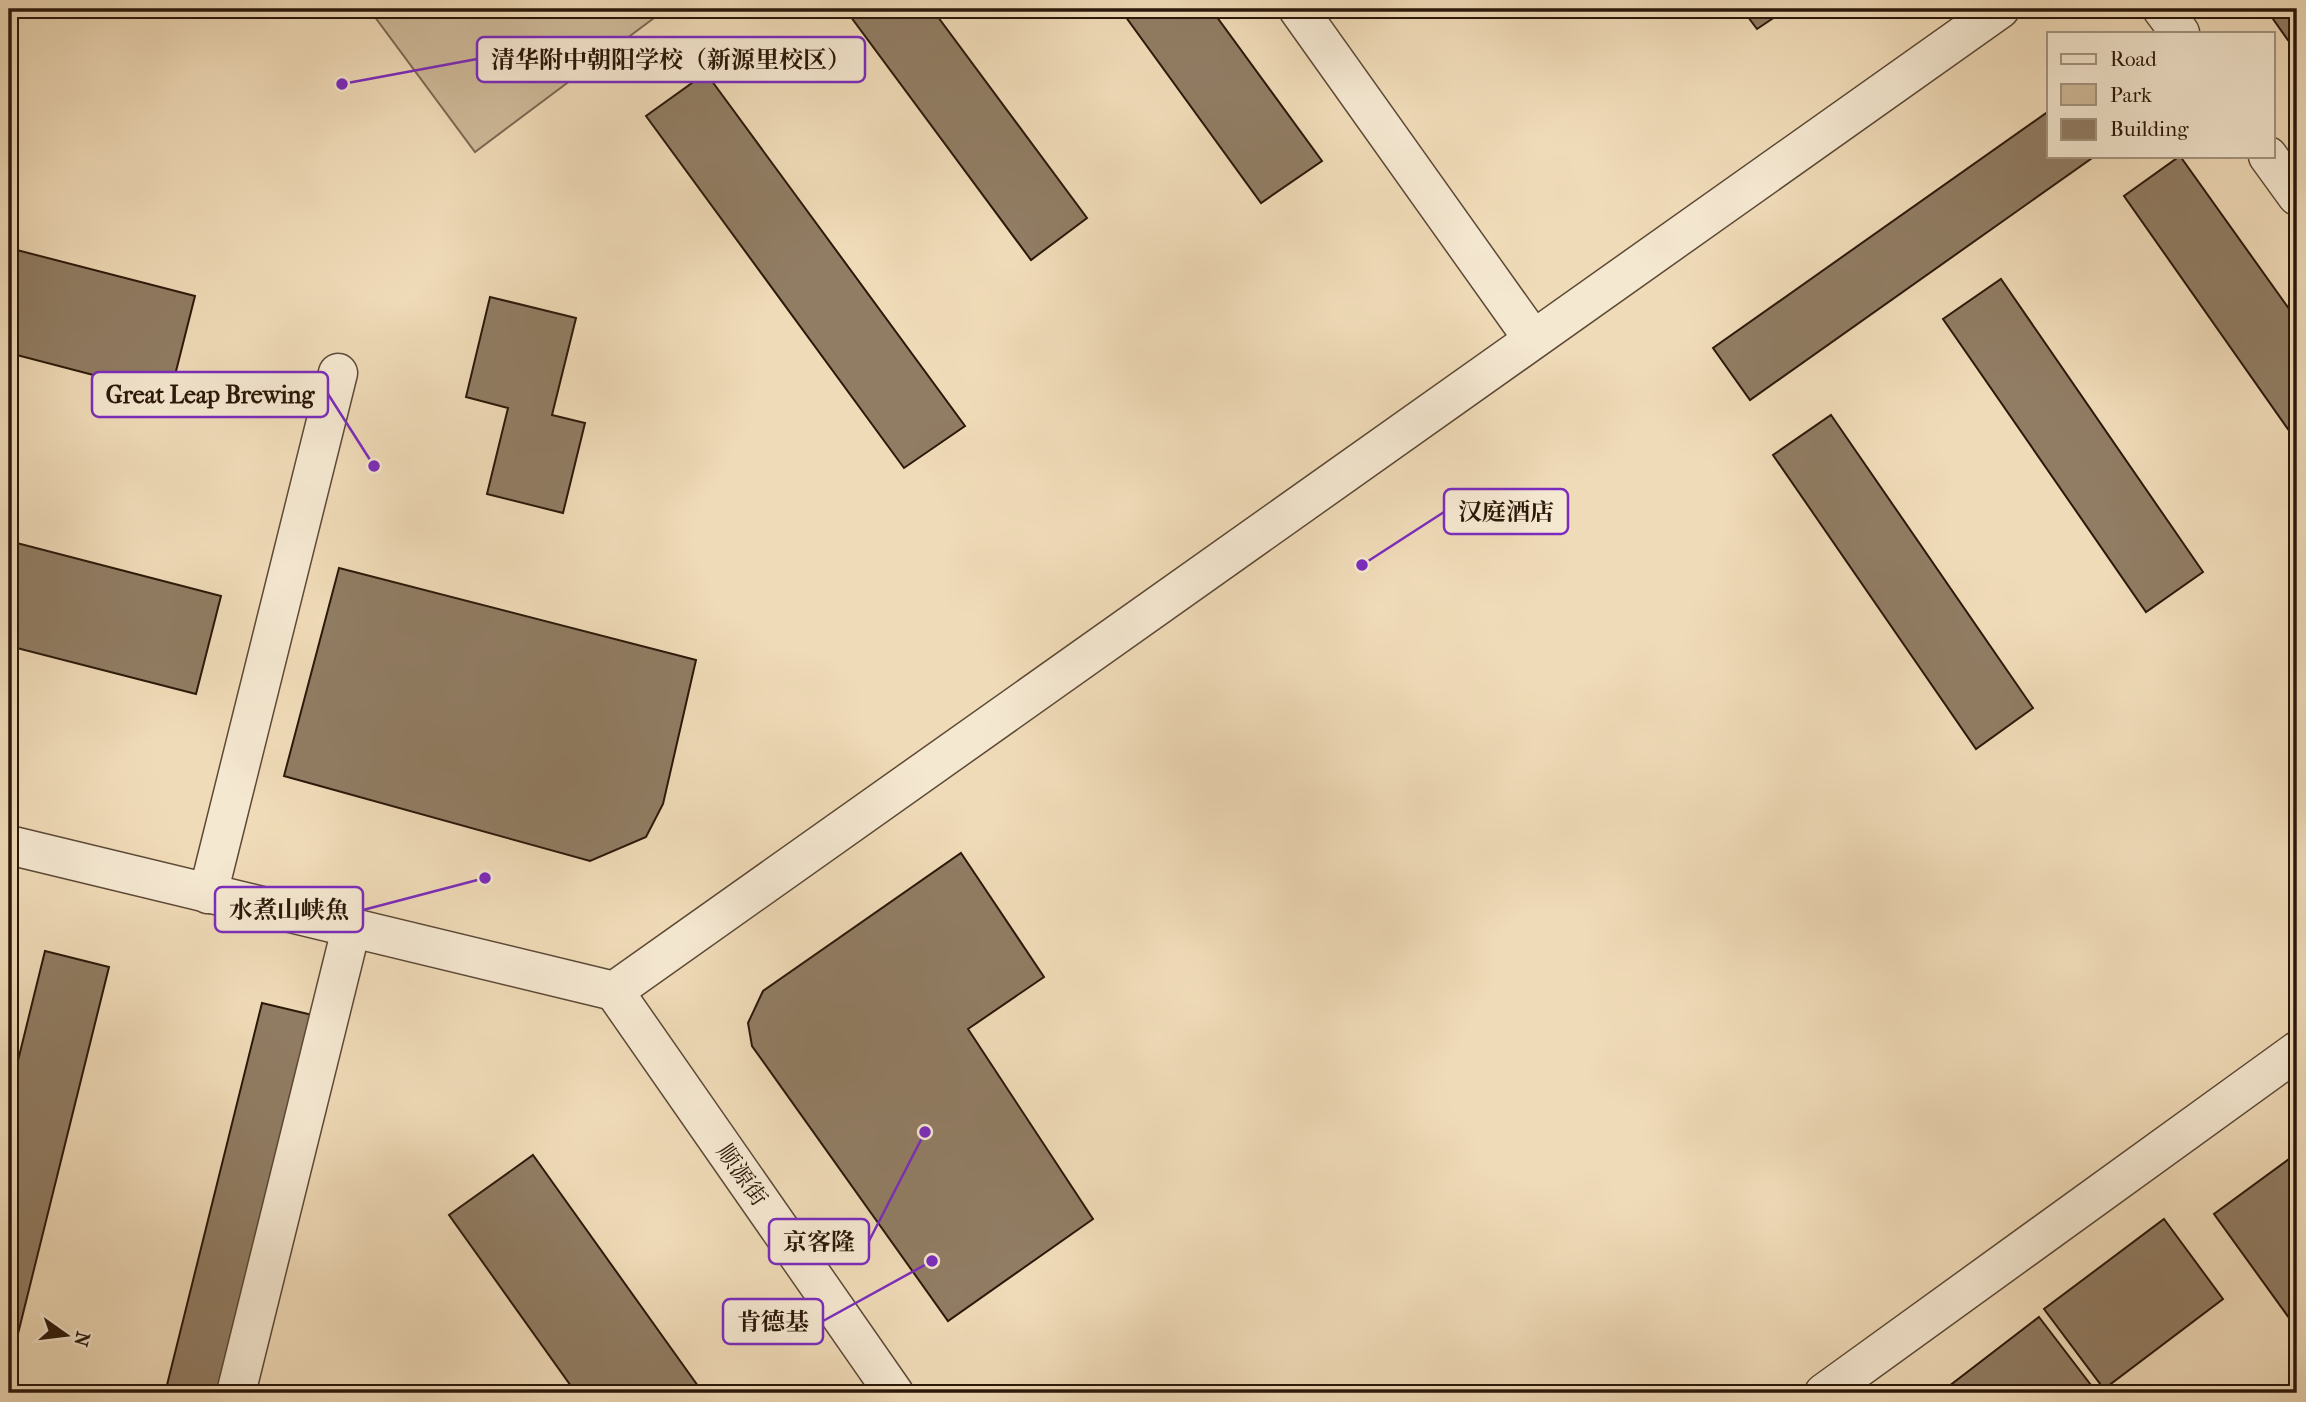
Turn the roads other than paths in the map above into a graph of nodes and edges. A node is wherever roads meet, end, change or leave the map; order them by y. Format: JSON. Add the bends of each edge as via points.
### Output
{"nodes":[{"id":1,"x":1298,"y":9,"type":"edge"},
{"id":2,"x":2000,"y":9,"type":"edge"},
{"id":3,"x":2162,"y":9,"type":"edge"},
{"id":4,"x":2178,"y":32,"type":"edge"},
{"id":5,"x":2269,"y":158,"type":"edge"},
{"id":6,"x":2297,"y":196,"type":"edge"},
{"id":7,"x":1533,"y":339,"type":"junction"},
{"id":8,"x":338,"y":373,"type":"dead end"},
{"id":9,"x":9,"y":845,"type":"edge"},
{"id":10,"x":208,"y":894,"type":"junction"},
{"id":11,"x":351,"y":929,"type":"junction"},
{"id":12,"x":614,"y":991,"type":"junction"},
{"id":13,"x":2297,"y":1051,"type":"edge"},
{"id":14,"x":236,"y":1393,"type":"edge"},
{"id":15,"x":894,"y":1393,"type":"edge"},
{"id":16,"x":1824,"y":1393,"type":"edge"}],
"edges":[{"from":1,"to":7,"type":"street"},
{"from":2,"to":7,"type":"street"},
{"from":3,"to":4,"type":"street"},
{"from":5,"to":6,"type":"street"},
{"from":7,"to":12,"type":"street"},
{"from":8,"to":10,"type":"street"},
{"from":9,"to":10,"type":"street"},
{"from":10,"to":11,"type":"street"},
{"from":11,"to":12,"type":"street"},
{"from":11,"to":14,"type":"street"},
{"from":12,"to":15,"type":"street","name":"顺源街"},
{"from":13,"to":16,"type":"street"}]}
